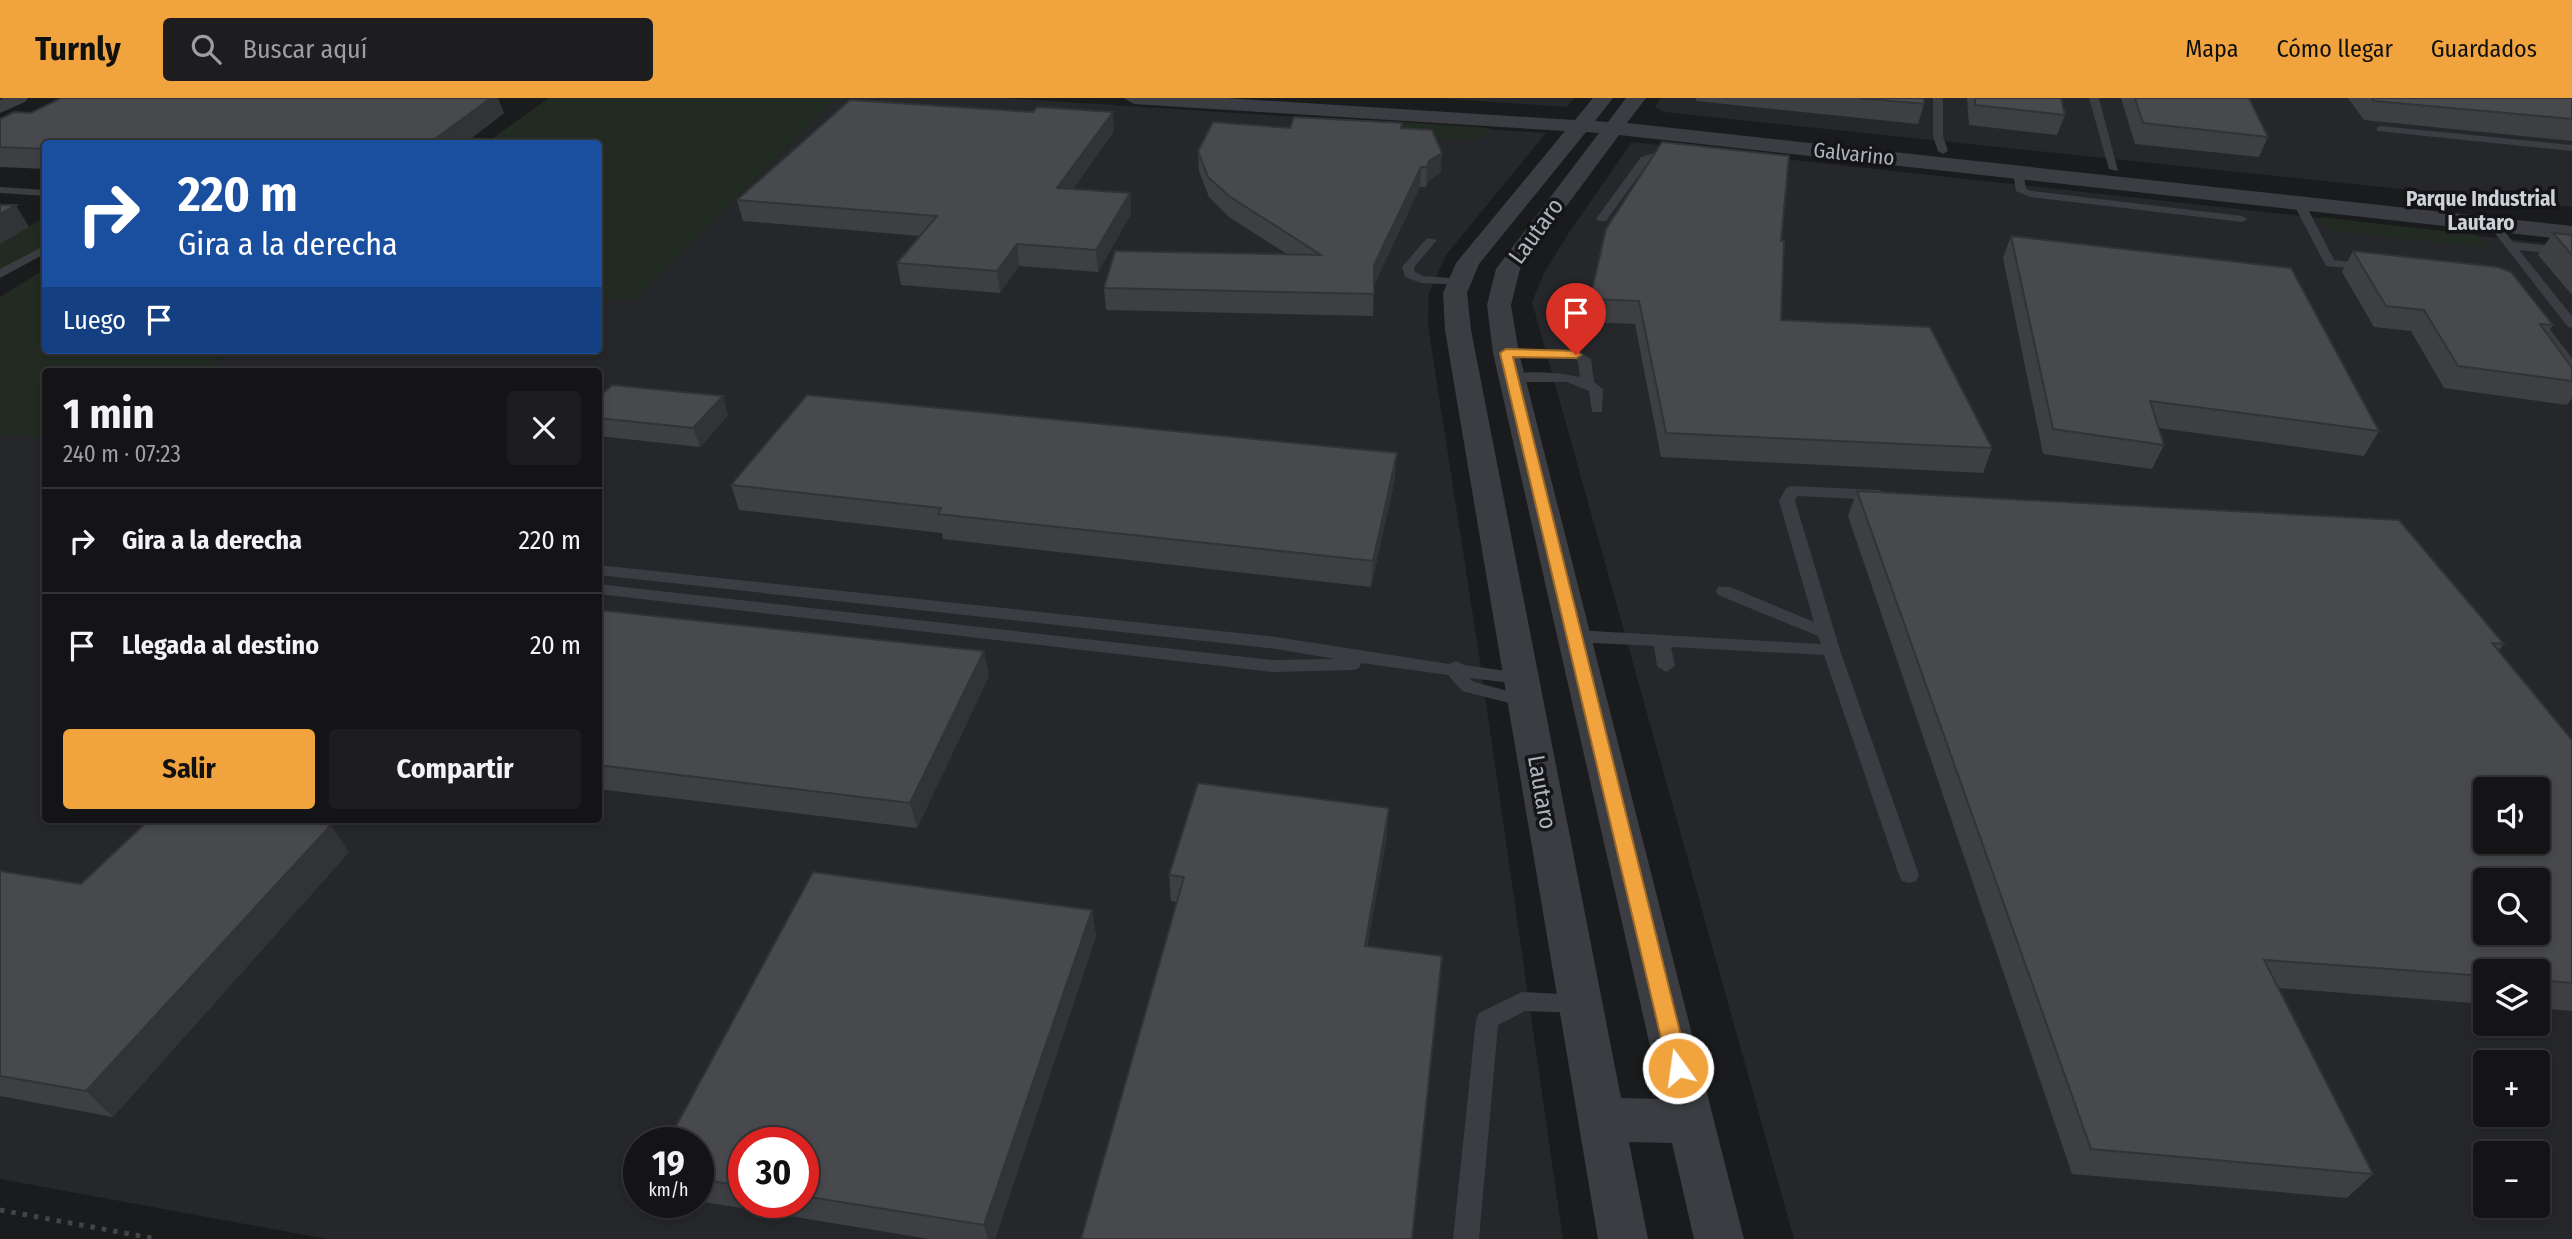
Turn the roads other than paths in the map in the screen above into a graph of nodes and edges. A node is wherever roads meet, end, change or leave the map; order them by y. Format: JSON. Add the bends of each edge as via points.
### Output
{"nodes":[{"id":1,"x":18,"y":98,"type":"edge"},
{"id":2,"x":1134,"y":98,"type":"edge"},
{"id":3,"x":1333,"y":98,"type":"edge"},
{"id":4,"x":1636,"y":98,"type":"edge"},
{"id":5,"x":1938,"y":98,"type":"edge"},
{"id":6,"x":2094,"y":98,"type":"edge"},
{"id":7,"x":0,"y":107,"type":"edge"},
{"id":8,"x":1602,"y":116,"type":"edge"},
{"id":9,"x":2381,"y":129,"type":"edge"},
{"id":10,"x":1937,"y":141,"type":"junction"},
{"id":11,"x":2572,"y":148,"type":"edge"},
{"id":12,"x":1683,"y":158,"type":"edge"},
{"id":13,"x":2114,"y":169,"type":"junction"},
{"id":14,"x":2018,"y":172,"type":"junction"},
{"id":15,"x":0,"y":190,"type":"edge"},
{"id":16,"x":42,"y":193,"type":"edge"},
{"id":17,"x":2294,"y":196,"type":"junction"},
{"id":18,"x":1602,"y":219,"type":"dead end"},
{"id":19,"x":2242,"y":219,"type":"dead end"},
{"id":20,"x":2494,"y":225,"type":"junction"},
{"id":21,"x":2572,"y":233,"type":"edge"},
{"id":22,"x":1431,"y":240,"type":"dead end"},
{"id":23,"x":2510,"y":245,"type":"junction"},
{"id":24,"x":42,"y":250,"type":"edge"},
{"id":25,"x":2572,"y":252,"type":"edge"},
{"id":26,"x":2384,"y":269,"type":"edge"},
{"id":27,"x":0,"y":274,"type":"edge"},
{"id":28,"x":1460,"y":282,"type":"junction"},
{"id":29,"x":2530,"y":312,"type":"edge"},
{"id":30,"x":2572,"y":324,"type":"edge"},
{"id":31,"x":1509,"y":366,"type":"junction"},
{"id":32,"x":2572,"y":367,"type":"edge"},
{"id":33,"x":1587,"y":382,"type":"junction"},
{"id":34,"x":1597,"y":409,"type":"dead end"},
{"id":35,"x":1903,"y":497,"type":"edge"},
{"id":36,"x":602,"y":570,"type":"edge"},
{"id":37,"x":602,"y":589,"type":"edge"},
{"id":38,"x":1724,"y":591,"type":"dead end"},
{"id":39,"x":1575,"y":636,"type":"junction"},
{"id":40,"x":1661,"y":640,"type":"junction"},
{"id":41,"x":1829,"y":642,"type":"junction"},
{"id":42,"x":1395,"y":663,"type":"junction"},
{"id":43,"x":1666,"y":666,"type":"dead end"},
{"id":44,"x":1523,"y":689,"type":"junction"},
{"id":45,"x":1909,"y":875,"type":"dead end"},
{"id":46,"x":1581,"y":1004,"type":"junction"},
{"id":47,"x":1602,"y":1119,"type":"junction"},
{"id":48,"x":1691,"y":1122,"type":"junction"},
{"id":49,"x":1466,"y":1239,"type":"edge"},
{"id":50,"x":1623,"y":1239,"type":"edge"},
{"id":51,"x":1719,"y":1239,"type":"edge"}],
"edges":[{"from":1,"to":7,"type":"street"},
{"from":2,"to":8,"type":"street","name":"Galvarino"},
{"from":3,"to":8,"type":"street","name":"Galvarino"},
{"from":4,"to":8,"type":"street","name":"Lautaro"},
{"from":5,"to":10,"type":"lane"},
{"from":6,"to":13,"type":"lane"},
{"from":8,"to":10,"type":"street","name":"Galvarino"},
{"from":8,"to":14,"type":"street","name":"Galvarino","via":[[1784,154]]},
{"from":8,"to":28,"type":"street","name":"Lautaro","via":[[1468,263]]},
{"from":8,"to":31,"type":"street","name":"Lautaro","via":[[1508,270],[1499,305]]},
{"from":9,"to":11,"type":"lane"},
{"from":10,"to":13,"type":"street","name":"Galvarino"},
{"from":12,"to":18,"type":"lane","via":[[1645,159]]},
{"from":13,"to":17,"type":"street","name":"Galvarino"},
{"from":14,"to":17,"type":"street","name":"Galvarino"},
{"from":14,"to":19,"type":"lane","via":[[2021,191],[2029,194]]},
{"from":15,"to":16,"type":"lane"},
{"from":17,"to":20,"type":"street","name":"Galvarino"},
{"from":17,"to":26,"type":"lane","via":[[2330,263]]},
{"from":20,"to":21,"type":"street","name":"Galvarino"},
{"from":20,"to":23,"type":"lane"},
{"from":22,"to":28,"type":"lane","via":[[1408,267],[1409,274]]},
{"from":23,"to":25,"type":"lane"},
{"from":23,"to":30,"type":"lane"},
{"from":24,"to":27,"type":"lane"},
{"from":28,"to":44,"type":"street","name":"Lautaro","via":[[1455,293],[1458,330]]},
{"from":29,"to":32,"type":"lane"},
{"from":31,"to":33,"type":"lane"},
{"from":31,"to":33,"type":"lane","via":[[1576,355],[1584,359]]},
{"from":31,"to":39,"type":"street","name":"Lautaro"},
{"from":33,"to":34,"type":"lane","via":[[1596,389]]},
{"from":35,"to":41,"type":"lane","via":[[1791,491],[1787,501]]},
{"from":36,"to":42,"type":"lane","via":[[1276,643]]},
{"from":37,"to":42,"type":"lane","via":[[1272,666]]},
{"from":38,"to":41,"type":"lane"},
{"from":39,"to":40,"type":"lane"},
{"from":39,"to":48,"type":"street","name":"Lautaro"},
{"from":40,"to":41,"type":"lane"},
{"from":40,"to":43,"type":"lane"},
{"from":41,"to":45,"type":"lane"},
{"from":42,"to":44,"type":"lane","via":[[1456,669],[1457,677],[1468,687]]},
{"from":44,"to":46,"type":"street","name":"Lautaro"},
{"from":46,"to":47,"type":"street","name":"Lautaro"},
{"from":46,"to":49,"type":"lane","via":[[1522,1001],[1488,1020]]},
{"from":47,"to":48,"type":"street"},
{"from":47,"to":50,"type":"street","name":"Lautaro"},
{"from":48,"to":51,"type":"street","name":"Lautaro"}]}
